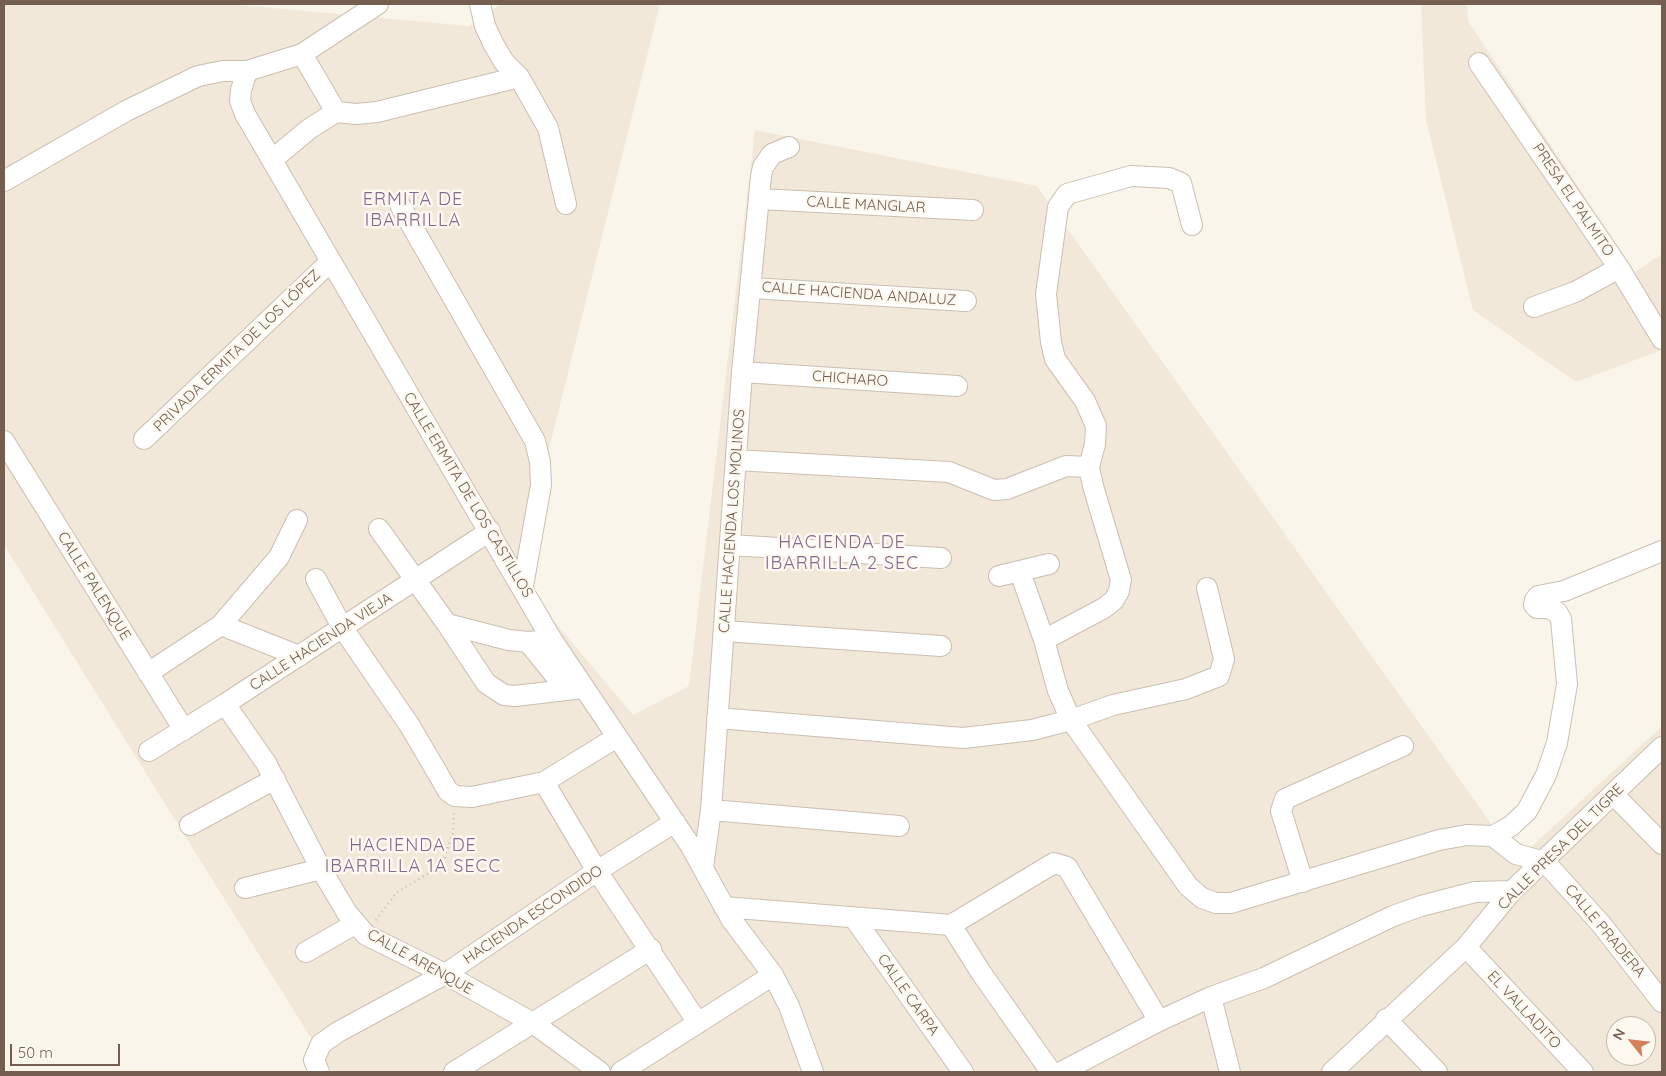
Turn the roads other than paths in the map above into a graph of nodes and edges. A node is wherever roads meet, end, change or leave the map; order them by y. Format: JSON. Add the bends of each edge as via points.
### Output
{"nodes":[{"id":1,"x":378,"y":4,"type":"edge"},
{"id":2,"x":480,"y":4,"type":"edge"},
{"id":3,"x":302,"y":54,"type":"junction"},
{"id":4,"x":1479,"y":63,"type":"dead end"},
{"id":5,"x":247,"y":71,"type":"junction"},
{"id":6,"x":519,"y":76,"type":"junction"},
{"id":7,"x":336,"y":112,"type":"junction"},
{"id":8,"x":789,"y":147,"type":"dead end"},
{"id":9,"x":272,"y":160,"type":"junction"},
{"id":10,"x":4,"y":181,"type":"edge"},
{"id":11,"x":759,"y":199,"type":"junction"},
{"id":12,"x":566,"y":204,"type":"dead end"},
{"id":13,"x":401,"y":207,"type":"dead end"},
{"id":14,"x":973,"y":210,"type":"dead end"},
{"id":15,"x":1192,"y":225,"type":"dead end"},
{"id":16,"x":330,"y":262,"type":"junction"},
{"id":17,"x":1619,"y":268,"type":"junction"},
{"id":18,"x":752,"y":288,"type":"junction"},
{"id":19,"x":966,"y":301,"type":"dead end"},
{"id":20,"x":1534,"y":307,"type":"dead end"},
{"id":21,"x":1662,"y":339,"type":"edge"},
{"id":22,"x":742,"y":372,"type":"junction"},
{"id":23,"x":957,"y":386,"type":"dead end"},
{"id":24,"x":144,"y":439,"type":"dead end"},
{"id":25,"x":4,"y":441,"type":"edge"},
{"id":26,"x":736,"y":460,"type":"junction"},
{"id":27,"x":1089,"y":467,"type":"junction"},
{"id":28,"x":296,"y":520,"type":"dead end"},
{"id":29,"x":378,"y":529,"type":"dead end"},
{"id":30,"x":490,"y":531,"type":"junction"},
{"id":31,"x":730,"y":545,"type":"junction"},
{"id":32,"x":1662,"y":552,"type":"edge"},
{"id":33,"x":941,"y":558,"type":"dead end"},
{"id":34,"x":1049,"y":564,"type":"dead end"},
{"id":35,"x":1020,"y":572,"type":"junction"},
{"id":36,"x":999,"y":576,"type":"dead end"},
{"id":37,"x":316,"y":579,"type":"dead end"},
{"id":38,"x":415,"y":581,"type":"junction"},
{"id":39,"x":523,"y":586,"type":"junction"},
{"id":40,"x":1207,"y":588,"type":"dead end"},
{"id":41,"x":446,"y":624,"type":"junction"},
{"id":42,"x":220,"y":625,"type":"junction"},
{"id":43,"x":342,"y":627,"type":"junction"},
{"id":44,"x":724,"y":631,"type":"junction"},
{"id":45,"x":552,"y":640,"type":"junction"},
{"id":46,"x":1044,"y":640,"type":"junction"},
{"id":47,"x":528,"y":642,"type":"junction"},
{"id":48,"x":941,"y":646,"type":"dead end"},
{"id":49,"x":299,"y":656,"type":"junction"},
{"id":50,"x":148,"y":673,"type":"junction"},
{"id":51,"x":575,"y":689,"type":"junction"},
{"id":52,"x":225,"y":704,"type":"junction"},
{"id":53,"x":717,"y":718,"type":"junction"},
{"id":54,"x":1071,"y":720,"type":"junction"},
{"id":55,"x":184,"y":730,"type":"junction"},
{"id":56,"x":617,"y":738,"type":"junction"},
{"id":57,"x":1403,"y":746,"type":"dead end"},
{"id":58,"x":1662,"y":747,"type":"edge"},
{"id":59,"x":149,"y":751,"type":"dead end"},
{"id":60,"x":275,"y":779,"type":"junction"},
{"id":61,"x":544,"y":782,"type":"junction"},
{"id":62,"x":1614,"y":795,"type":"junction"},
{"id":63,"x":711,"y":810,"type":"junction"},
{"id":64,"x":675,"y":822,"type":"junction"},
{"id":65,"x":190,"y":825,"type":"dead end"},
{"id":66,"x":899,"y":826,"type":"dead end"},
{"id":67,"x":1493,"y":836,"type":"junction"},
{"id":68,"x":1662,"y":844,"type":"edge"},
{"id":69,"x":1545,"y":862,"type":"junction"},
{"id":70,"x":704,"y":867,"type":"junction"},
{"id":71,"x":320,"y":868,"type":"junction"},
{"id":72,"x":598,"y":871,"type":"junction"},
{"id":73,"x":1303,"y":882,"type":"junction"},
{"id":74,"x":244,"y":888,"type":"dead end"},
{"id":75,"x":1512,"y":891,"type":"junction"},
{"id":76,"x":724,"y":907,"type":"junction"},
{"id":77,"x":854,"y":918,"type":"junction"},
{"id":78,"x":951,"y":925,"type":"junction"},
{"id":79,"x":360,"y":929,"type":"junction"},
{"id":80,"x":1466,"y":947,"type":"junction"},
{"id":81,"x":651,"y":950,"type":"junction"},
{"id":82,"x":306,"y":952,"type":"dead end"},
{"id":83,"x":445,"y":974,"type":"junction"},
{"id":84,"x":773,"y":976,"type":"junction"},
{"id":85,"x":1211,"y":997,"type":"junction"},
{"id":86,"x":1662,"y":1002,"type":"edge"},
{"id":87,"x":1386,"y":1019,"type":"junction"},
{"id":88,"x":1159,"y":1020,"type":"junction"},
{"id":89,"x":698,"y":1023,"type":"junction"},
{"id":90,"x":532,"y":1024,"type":"junction"},
{"id":91,"x":808,"y":1070,"type":"edge"},
{"id":92,"x":319,"y":1072,"type":"edge"},
{"id":93,"x":454,"y":1072,"type":"edge"},
{"id":94,"x":600,"y":1072,"type":"edge"},
{"id":95,"x":622,"y":1072,"type":"edge"},
{"id":96,"x":963,"y":1072,"type":"edge"},
{"id":97,"x":1051,"y":1072,"type":"edge"},
{"id":98,"x":1061,"y":1072,"type":"edge"},
{"id":99,"x":1230,"y":1072,"type":"edge"},
{"id":100,"x":1332,"y":1072,"type":"edge"},
{"id":101,"x":1437,"y":1072,"type":"edge"},
{"id":102,"x":1583,"y":1072,"type":"edge"}],
"edges":[{"from":1,"to":3,"type":"street"},
{"from":2,"to":6,"type":"street","via":[[494,45],[504,62]]},
{"from":3,"to":5,"type":"street"},
{"from":3,"to":7,"type":"street"},
{"from":4,"to":17,"type":"street","name":"PRESA EL PALMITO"},
{"from":5,"to":9,"type":"street","name":"CALLE ERMITA DE LOS CASTILLOS","via":[[240,101]]},
{"from":5,"to":10,"type":"street","via":[[223,70],[198,76],[126,111]]},
{"from":6,"to":7,"type":"street","via":[[377,112]]},
{"from":6,"to":12,"type":"street","via":[[548,128]]},
{"from":7,"to":9,"type":"street","via":[[309,129]]},
{"from":8,"to":11,"type":"street","name":"CALLE HACIENDA LOS MOLINOS","via":[[772,154],[763,167]]},
{"from":9,"to":16,"type":"street","name":"CALLE ERMITA DE LOS CASTILLOS"},
{"from":11,"to":14,"type":"street","name":"CALLE MANGLAR"},
{"from":11,"to":18,"type":"street","name":"CALLE HACIENDA LOS MOLINOS"},
{"from":13,"to":39,"type":"street","via":[[535,441],[540,462],[540,485]]},
{"from":15,"to":27,"type":"street","via":[[1181,183],[1168,178],[1131,176],[1067,194],[1058,206],[1046,294],[1051,342],[1055,359],[1085,401],[1096,426]]},
{"from":16,"to":24,"type":"street","name":"PRIVADA ERMITA DE LOS LÓPEZ"},
{"from":16,"to":30,"type":"street","name":"CALLE ERMITA DE LOS CASTILLOS"},
{"from":17,"to":20,"type":"street","via":[[1575,292]]},
{"from":17,"to":21,"type":"street","name":"PRESA EL PALMITO"},
{"from":18,"to":19,"type":"street","name":"CALLE HACIENDA ANDALUZ"},
{"from":18,"to":22,"type":"street","name":"CALLE HACIENDA LOS MOLINOS"},
{"from":22,"to":23,"type":"street","name":"CHICHARO"},
{"from":22,"to":26,"type":"street","name":"CALLE HACIENDA LOS MOLINOS"},
{"from":25,"to":50,"type":"street","name":"CALLE PALENQUE"},
{"from":26,"to":27,"type":"street","via":[[949,472],[994,490],[1007,489],[1066,466]]},
{"from":26,"to":31,"type":"street","name":"CALLE HACIENDA LOS MOLINOS"},
{"from":27,"to":46,"type":"street","via":[[1121,580],[1119,591],[1104,608]]},
{"from":28,"to":42,"type":"street","via":[[279,557]]},
{"from":29,"to":38,"type":"street"},
{"from":30,"to":38,"type":"street","name":"CALLE HACIENDA VIEJA"},
{"from":30,"to":39,"type":"street","name":"CALLE ERMITA DE LOS CASTILLOS"},
{"from":31,"to":33,"type":"street"},
{"from":31,"to":44,"type":"street","name":"CALLE HACIENDA LOS MOLINOS"},
{"from":32,"to":67,"type":"street","via":[[1534,600],[1537,608],[1557,612],[1561,619],[1567,684],[1556,743],[1546,774],[1527,811],[1511,826]]},
{"from":34,"to":35,"type":"street"},
{"from":35,"to":36,"type":"street"},
{"from":35,"to":46,"type":"street"},
{"from":37,"to":43,"type":"street"},
{"from":38,"to":41,"type":"street"},
{"from":38,"to":43,"type":"street","name":"CALLE HACIENDA VIEJA"},
{"from":39,"to":45,"type":"street","name":"CALLE ERMITA DE LOS CASTILLOS"},
{"from":40,"to":54,"type":"street","via":[[1224,659],[1218,676],[1186,689],[1113,705]]},
{"from":41,"to":47,"type":"street"},
{"from":41,"to":51,"type":"street","via":[[486,684],[504,695]]},
{"from":42,"to":49,"type":"street"},
{"from":42,"to":50,"type":"street"},
{"from":43,"to":49,"type":"street","name":"CALLE HACIENDA VIEJA"},
{"from":43,"to":61,"type":"street","via":[[410,726],[448,791],[455,796],[472,797]]},
{"from":44,"to":48,"type":"street"},
{"from":44,"to":53,"type":"street","name":"CALLE HACIENDA LOS MOLINOS"},
{"from":45,"to":47,"type":"street"},
{"from":45,"to":51,"type":"street","name":"CALLE ERMITA DE LOS CASTILLOS"},
{"from":46,"to":54,"type":"street","via":[[1058,691]]},
{"from":47,"to":51,"type":"street"},
{"from":49,"to":52,"type":"street","name":"CALLE HACIENDA VIEJA"},
{"from":50,"to":55,"type":"street","name":"CALLE PALENQUE"},
{"from":51,"to":56,"type":"street","name":"CALLE ERMITA DE LOS CASTILLOS"},
{"from":52,"to":55,"type":"street","name":"CALLE HACIENDA VIEJA"},
{"from":52,"to":60,"type":"street","name":"CALLE ARENQUE"},
{"from":53,"to":54,"type":"street","via":[[971,738],[1032,730]]},
{"from":53,"to":63,"type":"street","name":"CALLE HACIENDA LOS MOLINOS"},
{"from":54,"to":73,"type":"street","via":[[1188,886],[1202,898],[1216,903],[1231,903]]},
{"from":55,"to":59,"type":"street","name":"CALLE HACIENDA VIEJA"},
{"from":56,"to":61,"type":"street"},
{"from":56,"to":64,"type":"street","name":"CALLE ERMITA DE LOS CASTILLOS"},
{"from":57,"to":73,"type":"street","via":[[1285,799],[1281,811]]},
{"from":58,"to":62,"type":"street","name":"CALLE PRESA DEL TIGRE"},
{"from":60,"to":65,"type":"street"},
{"from":60,"to":71,"type":"street","name":"CALLE ARENQUE"},
{"from":61,"to":72,"type":"street"},
{"from":62,"to":68,"type":"street"},
{"from":62,"to":69,"type":"street","name":"CALLE PRESA DEL TIGRE"},
{"from":63,"to":66,"type":"street"},
{"from":63,"to":70,"type":"street","name":"CALLE HACIENDA LOS MOLINOS"},
{"from":64,"to":70,"type":"street","name":"CALLE ERMITA DE LOS CASTILLOS"},
{"from":64,"to":72,"type":"street","name":"HACIENDA ESCONDIDO"},
{"from":67,"to":69,"type":"street","via":[[1516,854]]},
{"from":67,"to":73,"type":"street","via":[[1467,835],[1438,840]]},
{"from":69,"to":75,"type":"street","name":"CALLE PRESA DEL TIGRE"},
{"from":69,"to":86,"type":"street","name":"CALLE PRADERA","via":[[1602,924]]},
{"from":70,"to":76,"type":"street","name":"CALLE ERMITA DE LOS CASTILLOS"},
{"from":71,"to":74,"type":"street"},
{"from":71,"to":79,"type":"street","name":"CALLE ARENQUE"},
{"from":72,"to":81,"type":"street"},
{"from":72,"to":83,"type":"street","name":"HACIENDA ESCONDIDO"},
{"from":75,"to":80,"type":"street","name":"CALLE PRESA DEL TIGRE"},
{"from":75,"to":85,"type":"street","via":[[1474,892],[1421,906],[1331,944],[1264,978]]},
{"from":76,"to":77,"type":"street"},
{"from":76,"to":84,"type":"street","name":"CALLE ERMITA DE LOS CASTILLOS"},
{"from":77,"to":78,"type":"street"},
{"from":77,"to":96,"type":"street","name":"CALLE CARPA"},
{"from":78,"to":88,"type":"street","via":[[1054,863],[1067,867]]},
{"from":78,"to":97,"type":"street"},
{"from":79,"to":82,"type":"street"},
{"from":79,"to":83,"type":"street","name":"CALLE ARENQUE"},
{"from":80,"to":87,"type":"street","name":"CALLE PRESA DEL TIGRE"},
{"from":80,"to":102,"type":"street","name":"EL VALLADITO"},
{"from":81,"to":89,"type":"street"},
{"from":81,"to":90,"type":"street"},
{"from":83,"to":90,"type":"street","name":"CALLE ARENQUE"},
{"from":83,"to":92,"type":"street","name":"HACIENDA ESCONDIDO","via":[[321,1044],[314,1060]]},
{"from":84,"to":89,"type":"street"},
{"from":84,"to":91,"type":"street","name":"CALLE ERMITA DE LOS CASTILLOS","via":[[789,1006]]},
{"from":85,"to":88,"type":"street"},
{"from":85,"to":99,"type":"street"},
{"from":87,"to":100,"type":"street","name":"CALLE PRESA DEL TIGRE"},
{"from":87,"to":101,"type":"street"},
{"from":88,"to":98,"type":"street"},
{"from":89,"to":95,"type":"street"},
{"from":90,"to":93,"type":"street"},
{"from":90,"to":94,"type":"street","name":"CALLE ARENQUE"}]}
